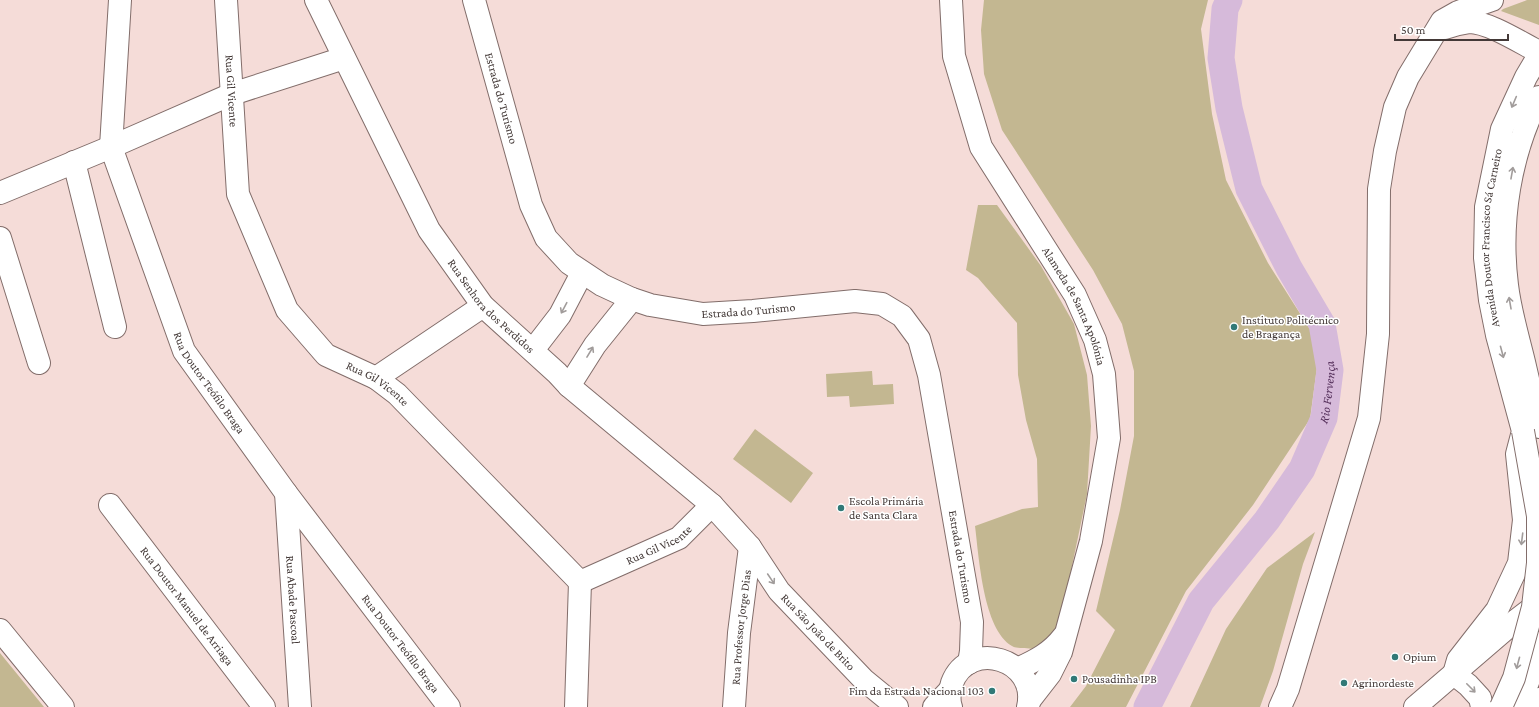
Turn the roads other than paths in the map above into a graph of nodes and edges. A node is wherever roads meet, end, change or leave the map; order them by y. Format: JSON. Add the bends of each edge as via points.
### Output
{"nodes":[{"id":1,"x":120,"y":0,"type":"edge"},
{"id":2,"x":226,"y":0,"type":"edge"},
{"id":3,"x":316,"y":0,"type":"edge"},
{"id":4,"x":474,"y":0,"type":"edge"},
{"id":5,"x":951,"y":0,"type":"edge"},
{"id":6,"x":1492,"y":0,"type":"edge"},
{"id":7,"x":1434,"y":32,"type":"junction"},
{"id":8,"x":1518,"y":41,"type":"junction"},
{"id":9,"x":1539,"y":52,"type":"edge"},
{"id":10,"x":1539,"y":55,"type":"edge"},
{"id":11,"x":344,"y":58,"type":"junction"},
{"id":12,"x":1526,"y":76,"type":"junction"},
{"id":13,"x":232,"y":94,"type":"junction"},
{"id":14,"x":1539,"y":97,"type":"edge"},
{"id":15,"x":111,"y":147,"type":"junction"},
{"id":16,"x":74,"y":162,"type":"junction"},
{"id":17,"x":0,"y":193,"type":"edge"},
{"id":18,"x":0,"y":238,"type":"edge"},
{"id":19,"x":582,"y":273,"type":"junction"},
{"id":20,"x":7,"y":285,"type":"edge"},
{"id":21,"x":632,"y":299,"type":"junction"},
{"id":22,"x":483,"y":306,"type":"junction"},
{"id":23,"x":115,"y":327,"type":"dead end"},
{"id":24,"x":533,"y":350,"type":"junction"},
{"id":25,"x":39,"y":363,"type":"dead end"},
{"id":26,"x":376,"y":378,"type":"junction"},
{"id":27,"x":569,"y":386,"type":"junction"},
{"id":28,"x":1534,"y":421,"type":"edge"},
{"id":29,"x":286,"y":493,"type":"junction"},
{"id":30,"x":110,"y":505,"type":"dead end"},
{"id":31,"x":712,"y":505,"type":"junction"},
{"id":32,"x":750,"y":547,"type":"junction"},
{"id":33,"x":580,"y":582,"type":"junction"},
{"id":34,"x":1539,"y":603,"type":"edge"},
{"id":35,"x":1539,"y":615,"type":"edge"},
{"id":36,"x":972,"y":622,"type":"junction"},
{"id":37,"x":0,"y":630,"type":"edge"},
{"id":38,"x":1067,"y":631,"type":"junction"},
{"id":39,"x":1539,"y":643,"type":"edge"},
{"id":40,"x":997,"y":658,"type":"junction"},
{"id":41,"x":969,"y":663,"type":"junction"},
{"id":42,"x":1017,"y":669,"type":"junction"},
{"id":43,"x":1454,"y":674,"type":"junction"},
{"id":44,"x":950,"y":699,"type":"edge"},
{"id":45,"x":1539,"y":699,"type":"edge"},
{"id":46,"x":1028,"y":704,"type":"edge"},
{"id":47,"x":63,"y":707,"type":"edge"},
{"id":48,"x":264,"y":707,"type":"edge"},
{"id":49,"x":300,"y":707,"type":"edge"},
{"id":50,"x":448,"y":707,"type":"edge"},
{"id":51,"x":576,"y":707,"type":"edge"},
{"id":52,"x":734,"y":707,"type":"edge"},
{"id":53,"x":897,"y":707,"type":"edge"},
{"id":54,"x":934,"y":707,"type":"edge"},
{"id":55,"x":1280,"y":707,"type":"edge"},
{"id":56,"x":1415,"y":707,"type":"edge"},
{"id":57,"x":1482,"y":707,"type":"edge"},
{"id":58,"x":1501,"y":707,"type":"edge"},
{"id":59,"x":1518,"y":707,"type":"edge"},
{"id":60,"x":1534,"y":707,"type":"edge"}],
"edges":[{"from":1,"to":15,"type":"street","name":"Rua Doutor Teófilo Braga"},
{"from":2,"to":13,"type":"street","name":"Rua Gil Vicente"},
{"from":3,"to":11,"type":"street","name":"Rua Senhora dos Perdidos"},
{"from":4,"to":19,"type":"street","name":"Estrada do Turismo","via":[[531,205],[546,238]]},
{"from":5,"to":38,"type":"street","name":"Alameda de Santa Apolónia","via":[[954,56],[981,148],[1075,294],[1094,340],[1104,374],[1109,438],[1091,541]]},
{"from":6,"to":7,"type":"street","via":[[1458,12],[1442,21]]},
{"from":7,"to":8,"type":"street","via":[[1455,24],[1470,22],[1486,26]]},
{"from":7,"to":55,"type":"street","via":[[1408,76],[1395,107],[1385,151],[1379,189],[1378,334],[1369,418],[1288,689]]},
{"from":8,"to":9,"type":"street"},
{"from":8,"to":12,"type":"street"},
{"from":10,"to":12,"type":"street","name":"Avenida Doutor Francisco Sá Carneiro"},
{"from":11,"to":13,"type":"street"},
{"from":11,"to":22,"type":"street","name":"Rua Senhora dos Perdidos","via":[[428,230]]},
{"from":12,"to":28,"type":"street","name":"Avenida Doutor Francisco Sá Carneiro","one_way":true,"via":[[1502,129],[1497,151],[1486,207],[1485,258],[1490,300],[1498,335]]},
{"from":13,"to":15,"type":"street"},
{"from":13,"to":26,"type":"street","name":"Rua Gil Vicente","via":[[238,194],[287,310],[326,355]]},
{"from":28,"to":14,"type":"street","name":"Avenida Doutor Francisco Sá Carneiro","one_way":true,"via":[[1507,286],[1505,228],[1513,168],[1528,121]]},
{"from":15,"to":16,"type":"street"},
{"from":15,"to":29,"type":"street","name":"Rua Doutor Teófilo Braga","via":[[184,351]]},
{"from":16,"to":17,"type":"street"},
{"from":16,"to":23,"type":"street"},
{"from":18,"to":20,"type":"street"},
{"from":19,"to":21,"type":"street","name":"Estrada do Turismo","via":[[606,288]]},
{"from":19,"to":24,"type":"street","one_way":true,"via":[[560,315]]},
{"from":20,"to":25,"type":"street"},
{"from":27,"to":21,"type":"street","one_way":true,"via":[[595,345]]},
{"from":21,"to":36,"type":"street","name":"Estrada do Turismo","via":[[650,305],[704,314],[855,301],[882,304],[902,316],[919,339],[929,375]]},
{"from":22,"to":24,"type":"street","name":"Rua Senhora dos Perdidos"},
{"from":22,"to":26,"type":"street"},
{"from":24,"to":27,"type":"street","name":"Rua Senhora dos Perdidos"},
{"from":26,"to":33,"type":"street","name":"Rua Gil Vicente","via":[[397,394]]},
{"from":27,"to":31,"type":"street","name":"Rua Senhora dos Perdidos"},
{"from":28,"to":43,"type":"street","one_way":true,"via":[[1518,454],[1524,520],[1519,563],[1497,610],[1458,660]]},
{"from":28,"to":58,"type":"street","name":"Avenida Doutor Francisco Sá Carneiro","one_way":true,"bridge":true,"via":[[1538,563],[1533,607],[1514,678]]},
{"from":29,"to":49,"type":"street","name":"Rua Abade Pascoal"},
{"from":29,"to":50,"type":"street","name":"Rua Doutor Teófilo Braga"},
{"from":30,"to":48,"type":"street","name":"Rua Doutor Manuel de Arriaga"},
{"from":31,"to":32,"type":"street","name":"Rua Senhora dos Perdidos"},
{"from":31,"to":33,"type":"street","name":"Rua Gil Vicente","via":[[679,538]]},
{"from":32,"to":52,"type":"street","name":"Rua Professor Jorge Dias","via":[[738,632]]},
{"from":32,"to":53,"type":"street","name":"Rua São João de Brito","one_way":true,"via":[[779,591],[864,680]]},
{"from":33,"to":51,"type":"street"},
{"from":34,"to":43,"type":"street"},
{"from":35,"to":43,"type":"street"},
{"from":36,"to":40,"type":"street","name":"Estrada do Turismo"},
{"from":36,"to":41,"type":"street","name":"Estrada do Turismo"},
{"from":37,"to":47,"type":"street"},
{"from":38,"to":42,"type":"street","via":[[1055,647]]},
{"from":38,"to":46,"type":"street","name":"Alameda de Santa Apolónia","via":[[1061,652],[1050,674]]},
{"from":39,"to":59,"type":"street","via":[[1534,667]]},
{"from":40,"to":41,"type":"street","via":[[978,659]]},
{"from":40,"to":42,"type":"street"},
{"from":41,"to":44,"type":"street","via":[[960,670],[954,680]]},
{"from":42,"to":46,"type":"street","via":[[1028,689]]},
{"from":43,"to":56,"type":"street"},
{"from":43,"to":57,"type":"street","one_way":true,"via":[[1480,698]]},
{"from":44,"to":54,"type":"street"},
{"from":45,"to":60,"type":"street"}]}
